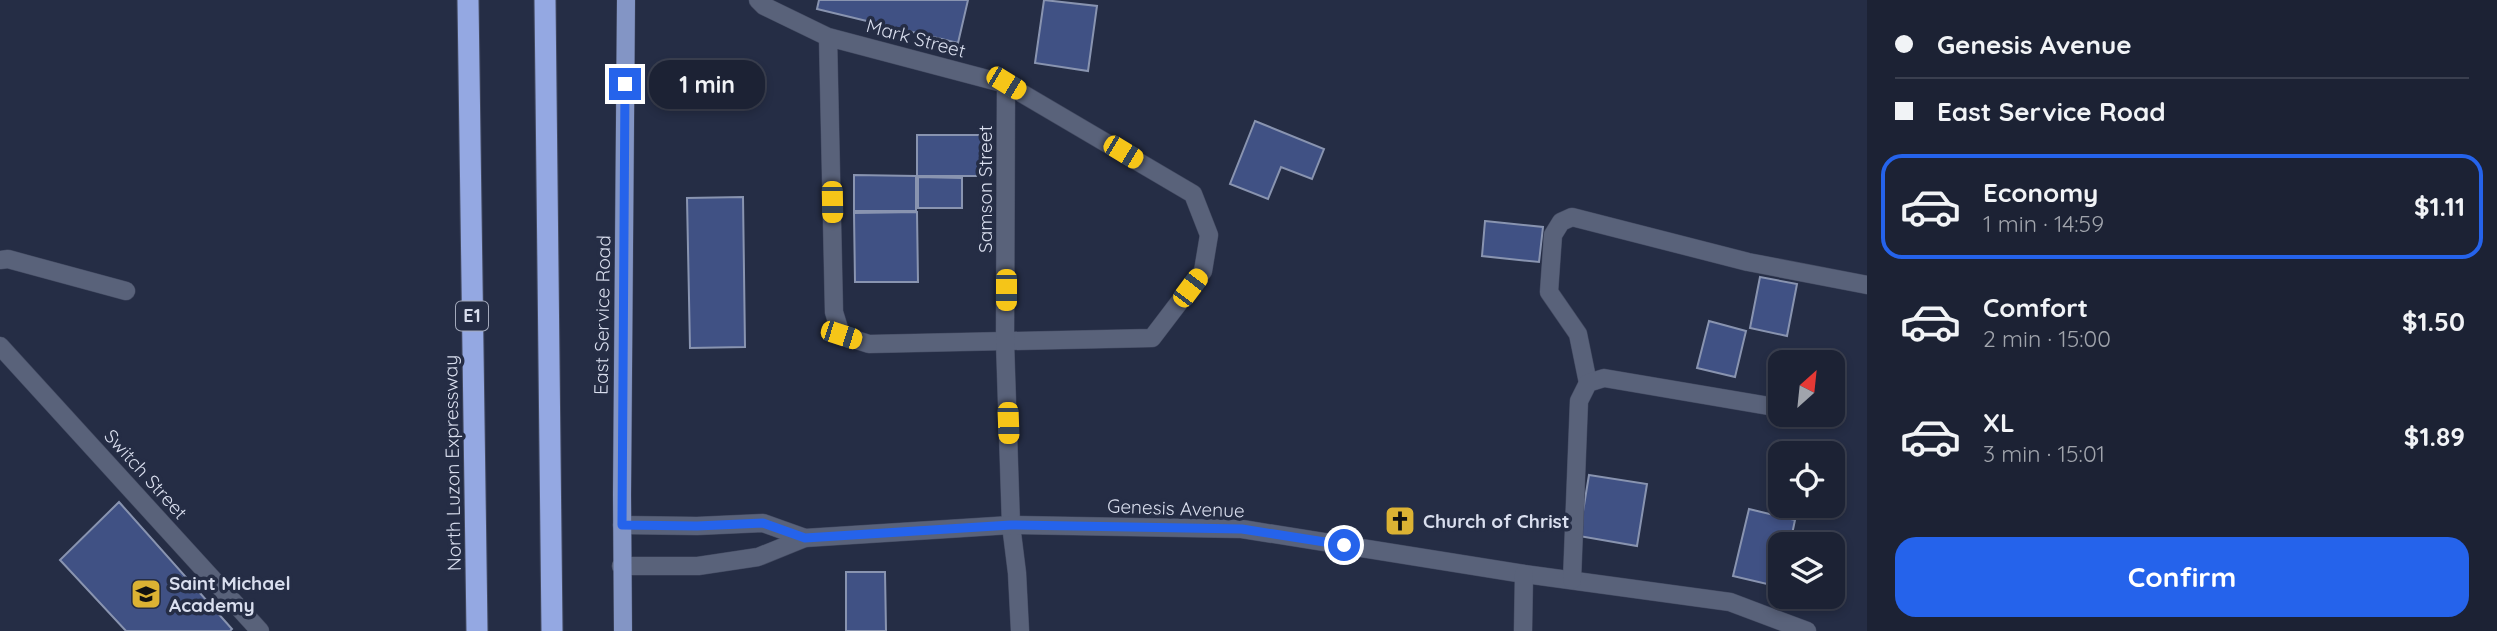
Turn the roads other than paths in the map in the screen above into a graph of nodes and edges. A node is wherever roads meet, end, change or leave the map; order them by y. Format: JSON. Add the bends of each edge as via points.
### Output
{"nodes":[{"id":1,"x":468,"y":0,"type":"edge"},
{"id":2,"x":545,"y":0,"type":"edge"},
{"id":3,"x":626,"y":0,"type":"edge"},
{"id":4,"x":758,"y":0,"type":"edge"},
{"id":5,"x":828,"y":37,"type":"junction"},
{"id":6,"x":1006,"y":83,"type":"junction"},
{"id":7,"x":0,"y":260,"type":"edge"},
{"id":8,"x":1867,"y":285,"type":"edge"},
{"id":9,"x":126,"y":291,"type":"dead end"},
{"id":10,"x":1005,"y":342,"type":"junction"},
{"id":11,"x":0,"y":346,"type":"edge"},
{"id":12,"x":1588,"y":383,"type":"junction"},
{"id":13,"x":1768,"y":406,"type":"edge"},
{"id":14,"x":622,"y":525,"type":"junction"},
{"id":15,"x":1011,"y":525,"type":"junction"},
{"id":16,"x":805,"y":538,"type":"junction"},
{"id":17,"x":621,"y":566,"type":"junction"},
{"id":18,"x":1524,"y":574,"type":"junction"},
{"id":19,"x":1572,"y":580,"type":"junction"},
{"id":20,"x":261,"y":631,"type":"edge"},
{"id":21,"x":477,"y":631,"type":"edge"},
{"id":22,"x":552,"y":631,"type":"edge"},
{"id":23,"x":623,"y":631,"type":"edge"},
{"id":24,"x":1020,"y":631,"type":"edge"},
{"id":25,"x":1523,"y":631,"type":"edge"},
{"id":26,"x":1807,"y":631,"type":"edge"}],
"edges":[{"from":1,"to":21,"type":"highway","name":"North Luzon Expressway","number":"E1"},
{"from":2,"to":22,"type":"highway"},
{"from":3,"to":14,"type":"main road","name":"East Service Road"},
{"from":4,"to":5,"type":"street","name":"Mark Street"},
{"from":5,"to":6,"type":"street","name":"Mark Street"},
{"from":5,"to":10,"type":"street","via":[[834,312],[841,335],[869,344]]},
{"from":6,"to":10,"type":"street","name":"Samson Street"},
{"from":6,"to":10,"type":"street","name":"Mark Street","via":[[1193,194],[1209,235],[1203,271],[1152,338]]},
{"from":7,"to":9,"type":"street"},
{"from":8,"to":12,"type":"street","via":[[1748,262],[1572,217],[1561,222],[1553,235],[1549,292],[1578,334]]},
{"from":10,"to":15,"type":"street","name":"Samson Street"},
{"from":11,"to":20,"type":"street","name":"Switch Street"},
{"from":12,"to":13,"type":"street","via":[[1604,378]]},
{"from":12,"to":19,"type":"street","via":[[1579,401]]},
{"from":14,"to":16,"type":"street","name":"Genesis Avenue","via":[[763,523]]},
{"from":14,"to":17,"type":"main road","name":"East Service Road"},
{"from":15,"to":16,"type":"street","name":"Genesis Avenue"},
{"from":15,"to":18,"type":"street","name":"Genesis Avenue","via":[[1242,529]]},
{"from":15,"to":24,"type":"street","name":"Samson Street"},
{"from":16,"to":17,"type":"street","via":[[758,557],[698,566]]},
{"from":17,"to":23,"type":"main road","name":"East Service Road"},
{"from":18,"to":19,"type":"street","name":"Genesis Avenue"},
{"from":18,"to":25,"type":"street"},
{"from":19,"to":26,"type":"street","name":"Genesis Avenue","via":[[1731,602]]}]}
